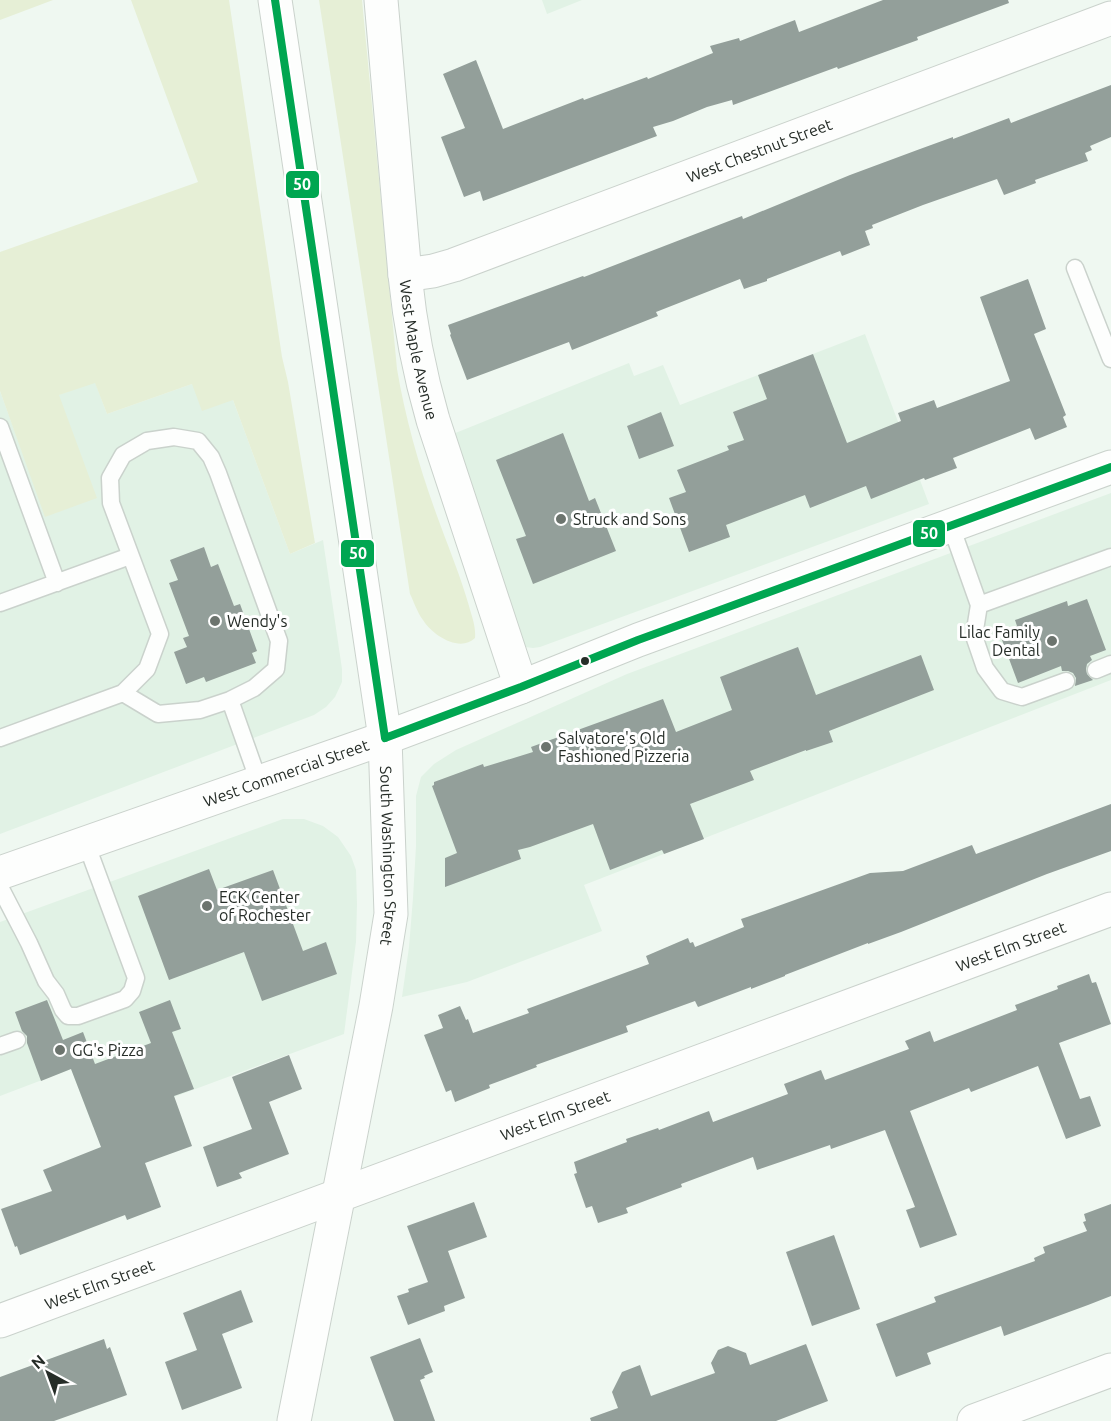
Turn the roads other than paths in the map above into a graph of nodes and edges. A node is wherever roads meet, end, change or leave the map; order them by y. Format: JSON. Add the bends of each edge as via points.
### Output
{"nodes":[{"id":1,"x":275,"y":0,"type":"edge"},
{"id":2,"x":381,"y":0,"type":"edge"},
{"id":3,"x":1111,"y":18,"type":"edge"},
{"id":4,"x":1076,"y":268,"type":"dead end"},
{"id":5,"x":405,"y":275,"type":"junction"},
{"id":6,"x":1111,"y":359,"type":"edge"},
{"id":7,"x":0,"y":427,"type":"edge"},
{"id":8,"x":1107,"y":472,"type":"edge"},
{"id":9,"x":951,"y":526,"type":"junction"},
{"id":10,"x":130,"y":556,"type":"junction"},
{"id":11,"x":1111,"y":557,"type":"edge"},
{"id":12,"x":57,"y":583,"type":"junction"},
{"id":13,"x":0,"y":603,"type":"edge"},
{"id":14,"x":979,"y":605,"type":"junction"},
{"id":15,"x":1066,"y":681,"type":"dead end"},
{"id":16,"x":521,"y":687,"type":"junction"},
{"id":17,"x":123,"y":693,"type":"junction"},
{"id":18,"x":230,"y":700,"type":"junction"},
{"id":19,"x":0,"y":738,"type":"edge"},
{"id":20,"x":385,"y":738,"type":"junction"},
{"id":21,"x":259,"y":782,"type":"junction"},
{"id":22,"x":86,"y":843,"type":"junction"},
{"id":23,"x":0,"y":873,"type":"edge"},
{"id":24,"x":0,"y":887,"type":"edge"},
{"id":25,"x":1111,"y":909,"type":"edge"},
{"id":26,"x":17,"y":1040,"type":"dead end"},
{"id":27,"x":0,"y":1046,"type":"edge"},
{"id":28,"x":338,"y":1196,"type":"junction"},
{"id":29,"x":0,"y":1321,"type":"edge"},
{"id":30,"x":1111,"y":1370,"type":"edge"},
{"id":31,"x":294,"y":1421,"type":"edge"},
{"id":32,"x":974,"y":1421,"type":"edge"}],
"edges":[{"from":1,"to":20,"type":"street","name":"South Washington Street"},
{"from":2,"to":5,"type":"street","name":"West Maple Avenue"},
{"from":3,"to":5,"type":"street","name":"West Chestnut Street","via":[[454,265]]},
{"from":4,"to":6,"type":"lane"},
{"from":5,"to":16,"type":"street","name":"West Maple Avenue","via":[[422,381]]},
{"from":7,"to":12,"type":"lane"},
{"from":8,"to":9,"type":"street","name":"West Commercial Street"},
{"from":9,"to":14,"type":"lane"},
{"from":9,"to":16,"type":"street","name":"West Commercial Street","via":[[646,636]]},
{"from":10,"to":12,"type":"lane"},
{"from":10,"to":17,"type":"lane","via":[[160,634],[147,669]]},
{"from":10,"to":18,"type":"lane","via":[[111,503],[110,478],[123,455],[147,441],[174,437],[198,441],[218,473],[279,641],[276,669],[254,688]]},
{"from":11,"to":14,"type":"lane"},
{"from":12,"to":13,"type":"lane"},
{"from":14,"to":15,"type":"lane","via":[[974,636],[985,668],[1002,691],[1022,697]]},
{"from":16,"to":20,"type":"street","name":"West Commercial Street"},
{"from":17,"to":18,"type":"lane","via":[[158,714],[200,710]]},
{"from":17,"to":19,"type":"lane"},
{"from":18,"to":21,"type":"lane"},
{"from":20,"to":21,"type":"street","name":"West Commercial Street"},
{"from":20,"to":28,"type":"street","name":"South Washington Street","via":[[391,914]]},
{"from":21,"to":22,"type":"street","name":"West Commercial Street"},
{"from":22,"to":23,"type":"street","name":"West Commercial Street"},
{"from":22,"to":24,"type":"lane","via":[[136,978],[125,999],[68,1016],[46,981]]},
{"from":25,"to":28,"type":"street","name":"West Elm Street"},
{"from":26,"to":27,"type":"lane"},
{"from":28,"to":29,"type":"street","name":"West Elm Street"},
{"from":28,"to":31,"type":"street","name":"South Washington Street"},
{"from":30,"to":32,"type":"street"}]}
